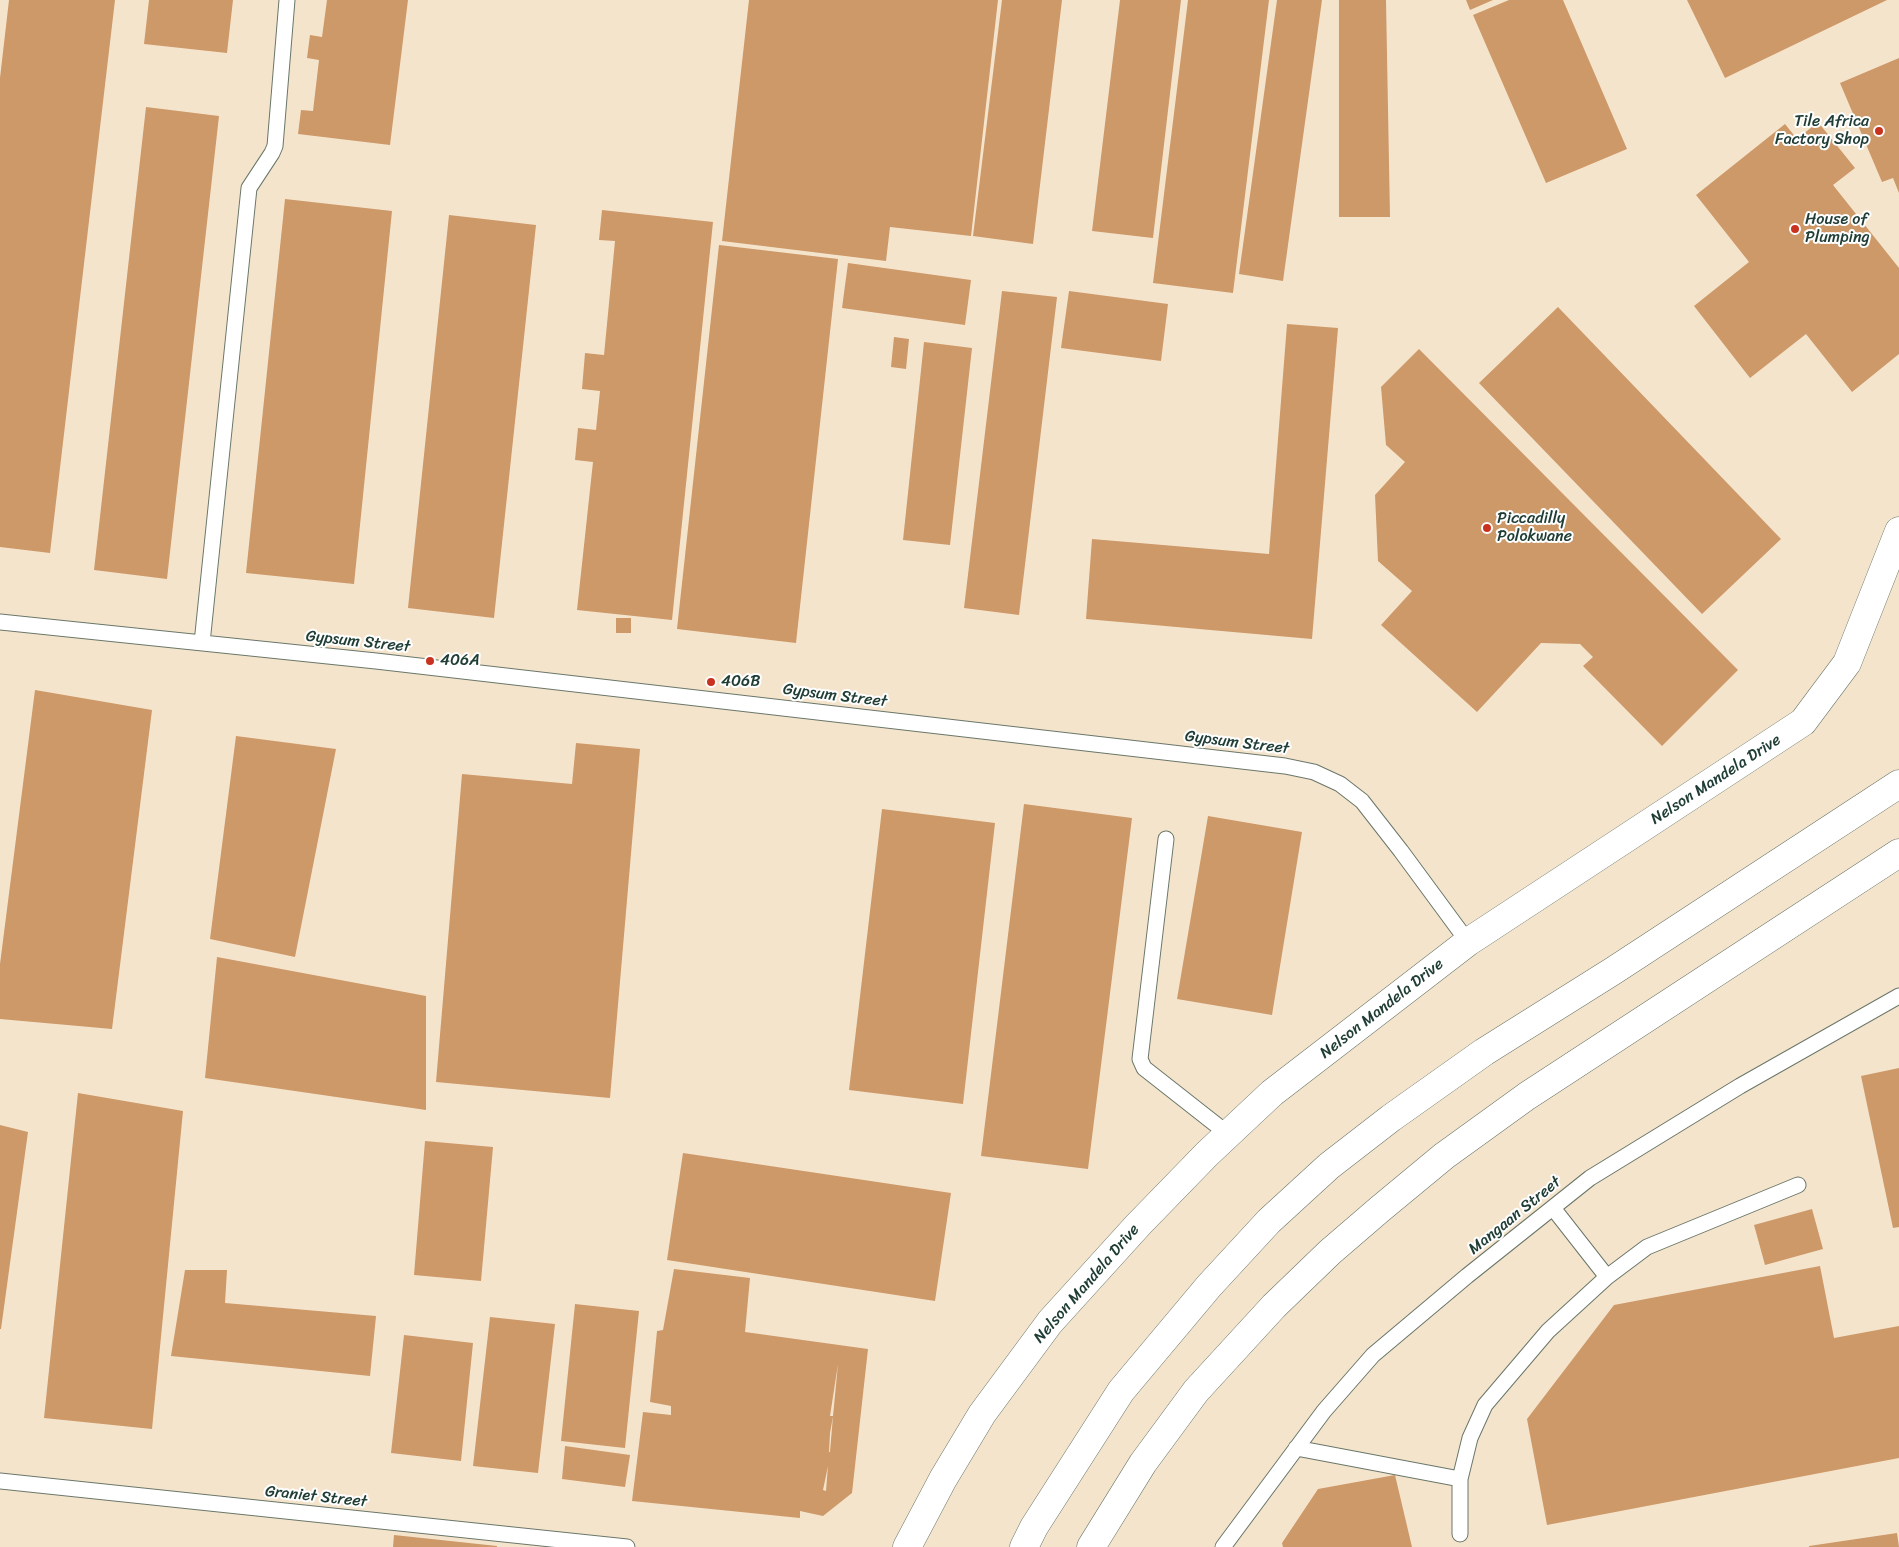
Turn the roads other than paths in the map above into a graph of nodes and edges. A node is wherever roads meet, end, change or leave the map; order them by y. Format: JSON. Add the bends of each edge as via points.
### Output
{"nodes":[{"id":1,"x":287,"y":0,"type":"edge"},
{"id":2,"x":1899,"y":531,"type":"edge"},
{"id":3,"x":0,"y":622,"type":"edge"},
{"id":4,"x":202,"y":643,"type":"junction"},
{"id":5,"x":1899,"y":784,"type":"edge"},
{"id":6,"x":1166,"y":839,"type":"dead end"},
{"id":7,"x":1899,"y":853,"type":"edge"},
{"id":8,"x":1468,"y":942,"type":"junction"},
{"id":9,"x":1899,"y":996,"type":"edge"},
{"id":10,"x":1228,"y":1134,"type":"junction"},
{"id":11,"x":1798,"y":1185,"type":"dead end"},
{"id":12,"x":1553,"y":1208,"type":"junction"},
{"id":13,"x":1607,"y":1277,"type":"junction"},
{"id":14,"x":1296,"y":1448,"type":"junction"},
{"id":15,"x":1460,"y":1478,"type":"junction"},
{"id":16,"x":0,"y":1481,"type":"edge"},
{"id":17,"x":1460,"y":1534,"type":"dead end"},
{"id":18,"x":627,"y":1547,"type":"edge"},
{"id":19,"x":907,"y":1547,"type":"edge"},
{"id":20,"x":1024,"y":1547,"type":"edge"},
{"id":21,"x":1091,"y":1547,"type":"edge"},
{"id":22,"x":1224,"y":1547,"type":"edge"}],
"edges":[{"from":1,"to":4,"type":"lane","via":[[275,146],[249,188]]},
{"from":2,"to":8,"type":"main road","name":"Nelson Mandela Drive","via":[[1847,663],[1803,722]]},
{"from":3,"to":4,"type":"lane","name":"Gypsum Street"},
{"from":4,"to":8,"type":"lane","name":"Gypsum Street","via":[[1265,763],[1314,772],[1340,784],[1362,802]]},
{"from":5,"to":20,"type":"main road","via":[[1484,1052],[1329,1166],[1263,1228],[1120,1391]]},
{"from":6,"to":10,"type":"lane","via":[[1140,1059],[1144,1068]]},
{"from":7,"to":21,"type":"main road","via":[[1527,1096],[1444,1156],[1366,1221],[1274,1306],[1196,1391],[1143,1463]]},
{"from":8,"to":10,"type":"main road","name":"Nelson Mandela Drive","via":[[1272,1093]]},
{"from":9,"to":12,"type":"lane","name":"Mangaan Street","via":[[1740,1086],[1599,1173]]},
{"from":10,"to":19,"type":"main road","name":"Nelson Mandela Drive","via":[[1138,1225],[1050,1322],[982,1414]]},
{"from":11,"to":13,"type":"lane","via":[[1647,1246]]},
{"from":12,"to":13,"type":"lane"},
{"from":12,"to":14,"type":"lane","name":"Mangaan Street","via":[[1373,1355]]},
{"from":13,"to":15,"type":"lane","via":[[1548,1331],[1485,1405],[1470,1438]]},
{"from":14,"to":15,"type":"lane"},
{"from":14,"to":22,"type":"lane","name":"Mangaan Street"},
{"from":15,"to":17,"type":"lane"},
{"from":16,"to":18,"type":"lane","name":"Graniet Street"}]}
